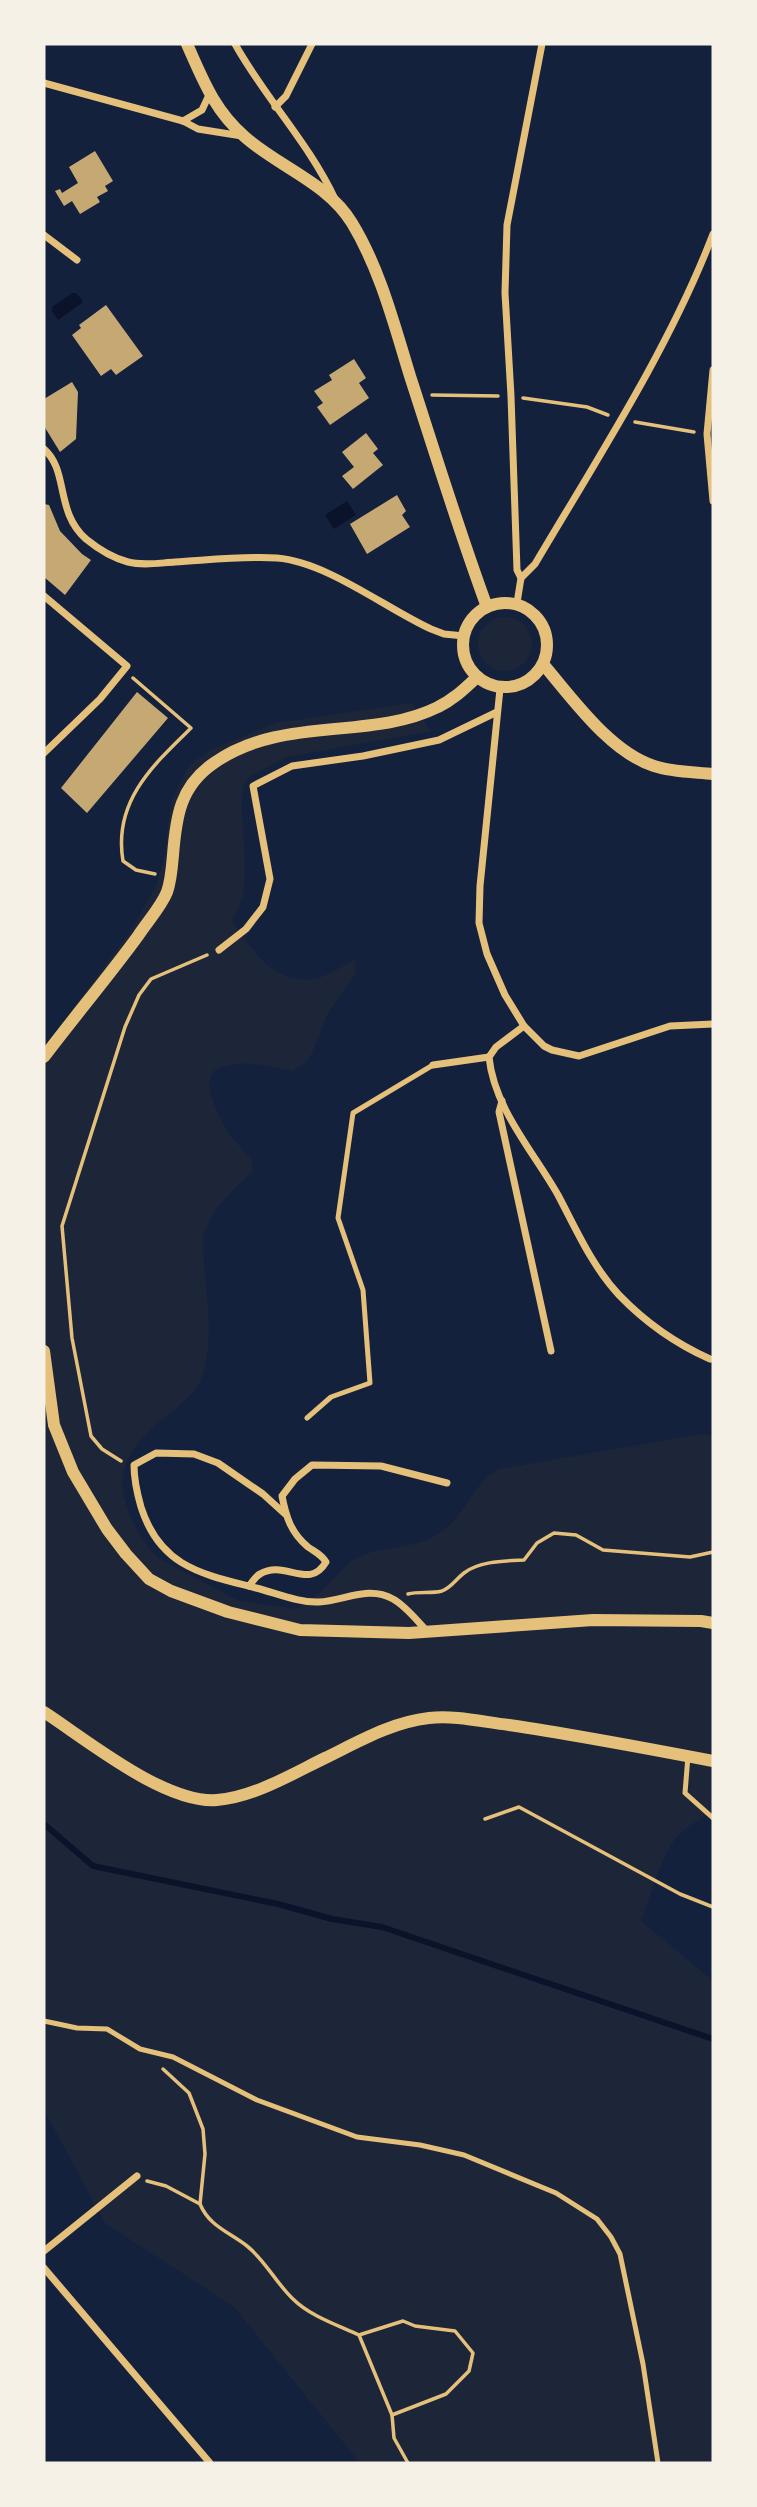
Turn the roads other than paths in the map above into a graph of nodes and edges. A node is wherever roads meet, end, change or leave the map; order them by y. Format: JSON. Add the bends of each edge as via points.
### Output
{"nodes":[{"id":1,"x":187,"y":44,"type":"edge"},
{"id":2,"x":235,"y":44,"type":"edge"},
{"id":3,"x":312,"y":44,"type":"edge"},
{"id":4,"x":542,"y":44,"type":"edge"},
{"id":5,"x":44,"y":83,"type":"edge"},
{"id":6,"x":209,"y":95,"type":"junction"},
{"id":7,"x":275,"y":107,"type":"junction"},
{"id":8,"x":183,"y":121,"type":"junction"},
{"id":9,"x":245,"y":136,"type":"junction"},
{"id":10,"x":338,"y":205,"type":"junction"},
{"id":11,"x":713,"y":234,"type":"edge"},
{"id":12,"x":44,"y":235,"type":"edge"},
{"id":13,"x":77,"y":260,"type":"dead end"},
{"id":14,"x":713,"y":370,"type":"edge"},
{"id":15,"x":44,"y":449,"type":"edge"},
{"id":16,"x":713,"y":501,"type":"edge"},
{"id":17,"x":518,"y":558,"type":"junction"},
{"id":18,"x":535,"y":564,"type":"junction"},
{"id":19,"x":521,"y":578,"type":"junction"},
{"id":20,"x":44,"y":596,"type":"edge"},
{"id":21,"x":517,"y":603,"type":"junction"},
{"id":22,"x":487,"y":607,"type":"junction"},
{"id":23,"x":464,"y":636,"type":"junction"},
{"id":24,"x":543,"y":664,"type":"junction"},
{"id":25,"x":476,"y":678,"type":"junction"},
{"id":26,"x":500,"y":688,"type":"junction"},
{"id":27,"x":497,"y":712,"type":"junction"},
{"id":28,"x":44,"y":753,"type":"edge"},
{"id":29,"x":713,"y":774,"type":"edge"},
{"id":30,"x":219,"y":950,"type":"road end"},
{"id":31,"x":713,"y":1024,"type":"edge"},
{"id":32,"x":524,"y":1026,"type":"junction"},
{"id":33,"x":44,"y":1057,"type":"edge"},
{"id":34,"x":489,"y":1057,"type":"junction"},
{"id":35,"x":433,"y":1065,"type":"joint"},
{"id":36,"x":502,"y":1101,"type":"junction"},
{"id":37,"x":44,"y":1351,"type":"edge"},
{"id":38,"x":551,"y":1351,"type":"dead end"},
{"id":39,"x":710,"y":1359,"type":"dead end"},
{"id":40,"x":307,"y":1418,"type":"dead end"},
{"id":41,"x":447,"y":1483,"type":"dead end"},
{"id":42,"x":285,"y":1514,"type":"junction"},
{"id":43,"x":249,"y":1586,"type":"junction"},
{"id":44,"x":713,"y":1623,"type":"edge"},
{"id":45,"x":429,"y":1632,"type":"junction"},
{"id":46,"x":44,"y":1712,"type":"edge"},
{"id":47,"x":688,"y":1756,"type":"junction"},
{"id":48,"x":713,"y":1761,"type":"edge"},
{"id":49,"x":713,"y":1818,"type":"edge"},
{"id":50,"x":44,"y":2021,"type":"edge"},
{"id":51,"x":137,"y":2176,"type":"road end"},
{"id":52,"x":44,"y":2251,"type":"edge"},
{"id":53,"x":44,"y":2268,"type":"edge"},
{"id":54,"x":210,"y":2463,"type":"edge"},
{"id":55,"x":658,"y":2463,"type":"edge"}],
"edges":[{"from":1,"to":6,"type":"street"},
{"from":2,"to":7,"type":"street"},
{"from":3,"to":7,"type":"street","via":[[286,96]]},
{"from":4,"to":17,"type":"street","via":[[508,225],[505,293]]},
{"from":5,"to":8,"type":"street"},
{"from":6,"to":8,"type":"street","via":[[202,110]]},
{"from":6,"to":9,"type":"street"},
{"from":7,"to":10,"type":"street","via":[[324,175]]},
{"from":8,"to":9,"type":"street","via":[[198,129]]},
{"from":9,"to":10,"type":"street"},
{"from":10,"to":22,"type":"street","via":[[360,236],[376,271]]},
{"from":11,"to":18,"type":"street","via":[[683,302],[620,419]]},
{"from":12,"to":13,"type":"street"},
{"from":14,"to":16,"type":"street","via":[[707,434]]},
{"from":15,"to":23,"type":"street","via":[[54,462],[63,502],[76,528],[112,555],[148,564],[233,558],[289,560],[325,572],[431,629]]},
{"from":17,"to":18,"type":"street"},
{"from":17,"to":19,"type":"street"},
{"from":18,"to":19,"type":"street"},
{"from":19,"to":21,"type":"street"},
{"from":20,"to":28,"type":"street","via":[[125,668]]},
{"from":21,"to":22,"type":"street"},
{"from":21,"to":24,"type":"street","via":[[537,616],[543,627],[547,654]]},
{"from":22,"to":23,"type":"street","via":[[469,624]]},
{"from":23,"to":25,"type":"street","via":[[464,659]]},
{"from":24,"to":26,"type":"street","via":[[526,682]]},
{"from":24,"to":29,"type":"street","via":[[589,718],[629,753],[656,767]]},
{"from":25,"to":26,"type":"street"},
{"from":25,"to":33,"type":"street","via":[[436,708],[398,720],[281,735],[237,749],[213,763],[184,794],[167,892]]},
{"from":26,"to":27,"type":"street"},
{"from":27,"to":30,"type":"street","via":[[439,740],[292,766],[253,786],[270,880],[263,907],[246,929]]},
{"from":27,"to":32,"type":"street","via":[[479,923],[487,954]]},
{"from":31,"to":32,"type":"street","via":[[670,1026],[579,1056],[552,1051]]},
{"from":32,"to":34,"type":"street"},
{"from":34,"to":35,"type":"street"},
{"from":34,"to":36,"type":"street"},
{"from":35,"to":40,"type":"lane","via":[[353,1113],[338,1218],[363,1290],[370,1383],[331,1397]]},
{"from":36,"to":38,"type":"street","via":[[499,1112]]},
{"from":36,"to":39,"type":"street","via":[[592,1259],[617,1293],[654,1329]]},
{"from":37,"to":45,"type":"street","via":[[54,1425],[73,1472],[107,1529],[149,1578],[228,1612],[300,1630]]},
{"from":41,"to":42,"type":"street","via":[[381,1466],[312,1465],[282,1496]]},
{"from":42,"to":43,"type":"street","via":[[292,1532],[326,1562],[311,1576],[275,1569],[260,1574]]},
{"from":42,"to":43,"type":"street","via":[[218,1463],[194,1454],[156,1453],[134,1465],[145,1520],[161,1546],[191,1569]]},
{"from":43,"to":45,"type":"street","via":[[319,1602],[367,1592],[393,1599]]},
{"from":44,"to":45,"type":"street","via":[[593,1620]]},
{"from":46,"to":47,"type":"street","via":[[148,1779],[184,1797],[207,1800],[244,1794],[376,1734],[430,1717]]},
{"from":47,"to":48,"type":"street"},
{"from":47,"to":49,"type":"lane","via":[[685,1793]]},
{"from":50,"to":55,"type":"lane","via":[[107,2029],[140,2049],[173,2057],[257,2100],[357,2137],[464,2155],[556,2193],[597,2218],[620,2254],[646,2376]]},
{"from":51,"to":52,"type":"street"},
{"from":53,"to":54,"type":"street"}]}
